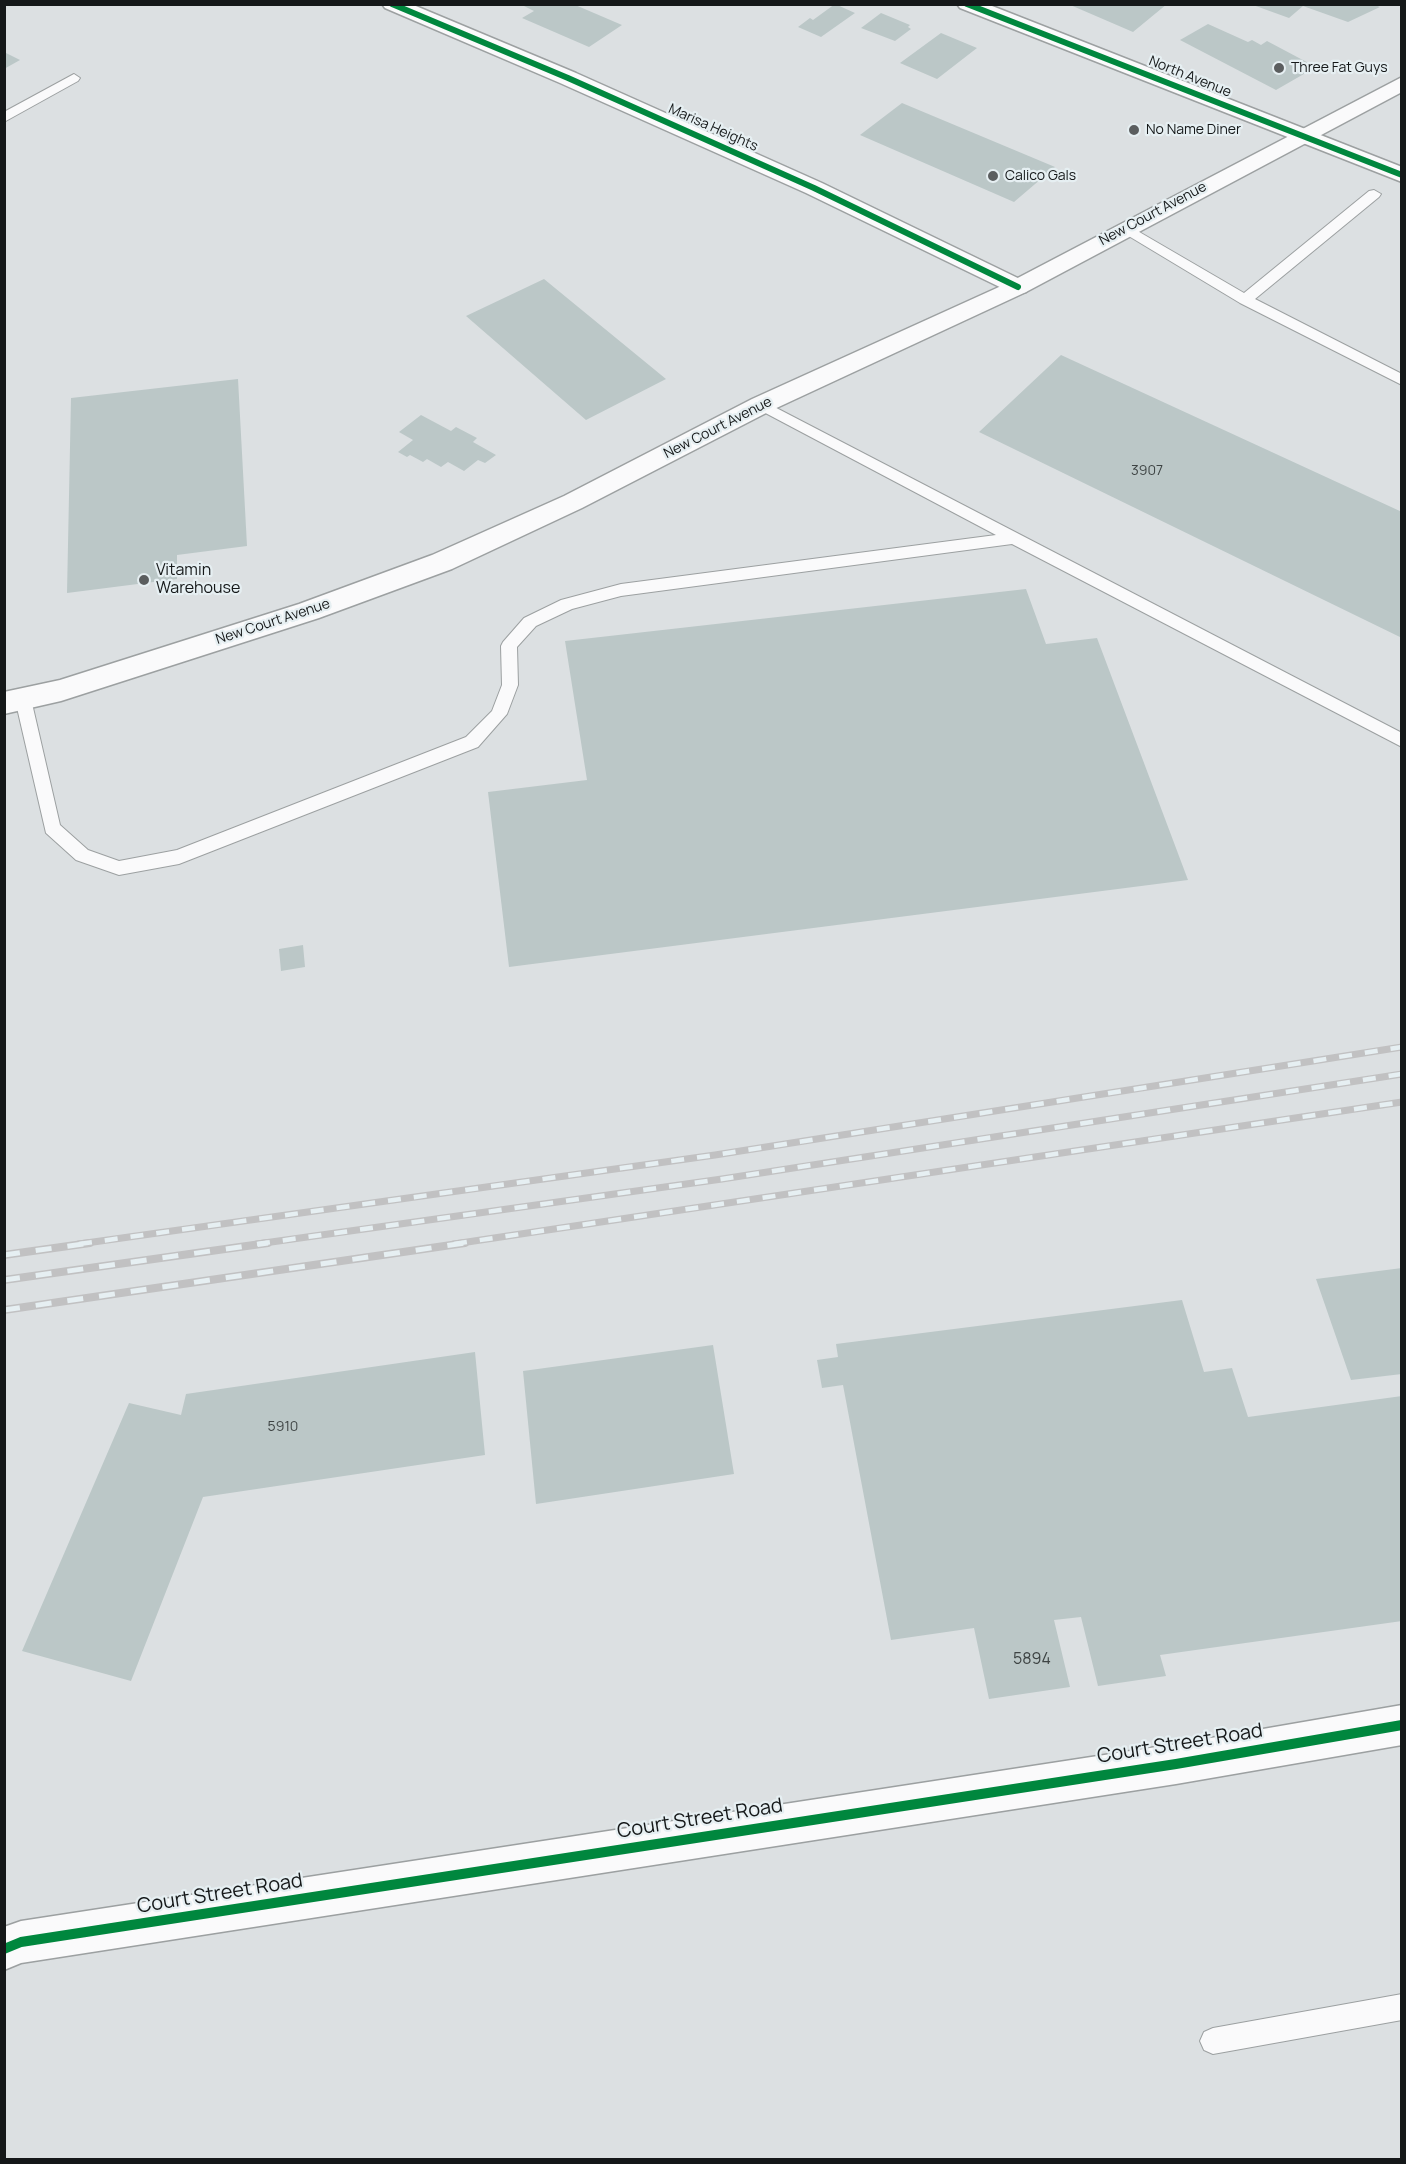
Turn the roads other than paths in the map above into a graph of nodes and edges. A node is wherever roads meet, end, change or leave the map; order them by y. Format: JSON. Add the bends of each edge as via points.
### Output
{"nodes":[{"id":1,"x":392,"y":4,"type":"edge"},
{"id":2,"x":967,"y":4,"type":"edge"},
{"id":3,"x":74,"y":78,"type":"dead end"},
{"id":4,"x":1401,"y":82,"type":"edge"},
{"id":5,"x":4,"y":118,"type":"edge"},
{"id":6,"x":1299,"y":136,"type":"junction"},
{"id":7,"x":1401,"y":175,"type":"edge"},
{"id":8,"x":1374,"y":194,"type":"dead end"},
{"id":9,"x":1124,"y":229,"type":"junction"},
{"id":10,"x":1018,"y":287,"type":"junction"},
{"id":11,"x":1245,"y":300,"type":"junction"},
{"id":12,"x":1401,"y":380,"type":"edge"},
{"id":13,"x":761,"y":405,"type":"junction"},
{"id":14,"x":1013,"y":538,"type":"junction"},
{"id":15,"x":14,"y":701,"type":"edge"},
{"id":16,"x":1401,"y":741,"type":"edge"},
{"id":17,"x":1401,"y":1725,"type":"edge"},
{"id":18,"x":4,"y":1949,"type":"edge"},
{"id":19,"x":1401,"y":2007,"type":"edge"},
{"id":20,"x":1213,"y":2041,"type":"dead end"}],
"edges":[{"from":1,"to":10,"type":"street","name":"Marisa Heights","via":[[814,188]]},
{"from":2,"to":6,"type":"street","name":"North Avenue"},
{"from":3,"to":5,"type":"lane"},
{"from":4,"to":6,"type":"street","name":"New Court Avenue"},
{"from":6,"to":7,"type":"street","name":"North Avenue"},
{"from":6,"to":9,"type":"street","name":"New Court Avenue"},
{"from":8,"to":11,"type":"lane"},
{"from":9,"to":10,"type":"street","name":"New Court Avenue"},
{"from":9,"to":11,"type":"lane"},
{"from":10,"to":13,"type":"street","name":"New Court Avenue"},
{"from":11,"to":12,"type":"lane"},
{"from":13,"to":14,"type":"lane"},
{"from":13,"to":15,"type":"street","name":"New Court Avenue","via":[[573,502],[442,562],[309,611],[61,690]]},
{"from":14,"to":15,"type":"lane","via":[[621,590],[567,604],[530,622],[509,646],[510,685],[499,714],[472,742],[179,856],[119,868],[82,855],[52,828]]},
{"from":14,"to":16,"type":"lane"},
{"from":17,"to":18,"type":"street","name":"Court Street Road","via":[[1176,1764],[21,1942]]},
{"from":19,"to":20,"type":"lane"}]}
